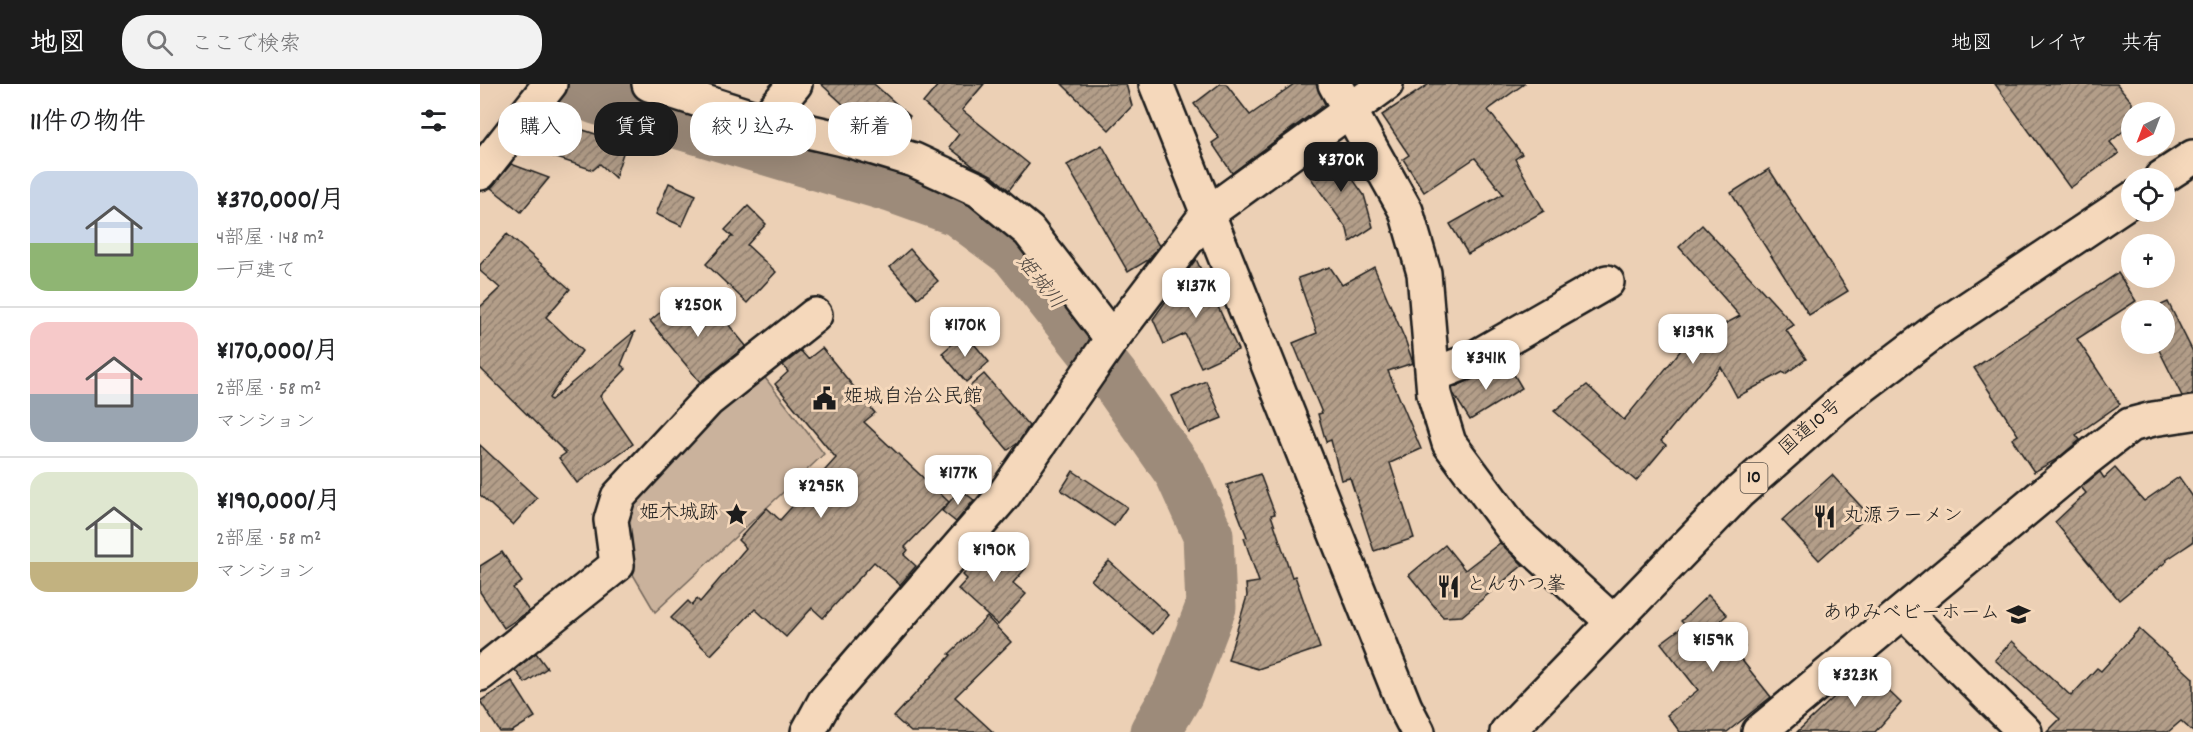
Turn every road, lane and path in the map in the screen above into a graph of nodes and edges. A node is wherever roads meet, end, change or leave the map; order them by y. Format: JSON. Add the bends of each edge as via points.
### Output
{"nodes":[{"id":1,"x":649,"y":84,"type":"edge"},
{"id":2,"x":795,"y":84,"type":"edge"},
{"id":3,"x":1156,"y":84,"type":"edge"},
{"id":4,"x":1386,"y":84,"type":"edge"},
{"id":5,"x":543,"y":93,"type":"edge"},
{"id":6,"x":1342,"y":98,"type":"edge"},
{"id":7,"x":705,"y":102,"type":"edge"},
{"id":8,"x":780,"y":102,"type":"edge"},
{"id":9,"x":816,"y":133,"type":"edge"},
{"id":10,"x":2193,"y":157,"type":"edge"},
{"id":11,"x":2175,"y":169,"type":"edge"},
{"id":12,"x":480,"y":173,"type":"edge"},
{"id":13,"x":2121,"y":206,"type":"edge"},
{"id":14,"x":1207,"y":214,"type":"junction"},
{"id":15,"x":1606,"y":282,"type":"dead end"},
{"id":16,"x":815,"y":315,"type":"dead end"},
{"id":17,"x":1110,"y":342,"type":"junction"},
{"id":18,"x":1433,"y":375,"type":"junction"},
{"id":19,"x":2193,"y":413,"type":"edge"},
{"id":20,"x":1904,"y":612,"type":"junction"},
{"id":21,"x":1613,"y":622,"type":"junction"},
{"id":22,"x":480,"y":674,"type":"edge"},
{"id":23,"x":808,"y":732,"type":"edge"},
{"id":24,"x":1418,"y":732,"type":"edge"},
{"id":25,"x":1507,"y":732,"type":"edge"},
{"id":26,"x":1759,"y":732,"type":"edge"},
{"id":27,"x":2025,"y":732,"type":"edge"}],
"edges":[{"from":1,"to":7,"type":"main road"},
{"from":2,"to":8,"type":"main road"},
{"from":3,"to":14,"type":"main road"},
{"from":4,"to":6,"type":"main road"},
{"from":5,"to":12,"type":"main road"},
{"from":6,"to":14,"type":"main road"},
{"from":6,"to":18,"type":"main road","via":[[1406,211],[1424,273]]},
{"from":9,"to":17,"type":"main road","via":[[914,160],[979,190],[1029,231]]},
{"from":10,"to":11,"type":"main road"},
{"from":13,"to":21,"type":"main road","name":"国道10号","number":"10","via":[[1939,328],[1840,403],[1738,493]]},
{"from":14,"to":17,"type":"main road"},
{"from":14,"to":24,"type":"main road"},
{"from":15,"to":18,"type":"main road","via":[[1469,361]]},
{"from":16,"to":22,"type":"main road","via":[[708,400],[618,497],[611,520],[617,565]]},
{"from":17,"to":23,"type":"main road","via":[[1004,495],[825,701]]},
{"from":18,"to":21,"type":"main road","via":[[1434,394],[1449,442],[1515,532]]},
{"from":19,"to":20,"type":"main road","via":[[2130,425]]},
{"from":20,"to":26,"type":"main road"},
{"from":20,"to":27,"type":"main road"},
{"from":21,"to":25,"type":"main road","name":"国道10号","number":"10"}]}
